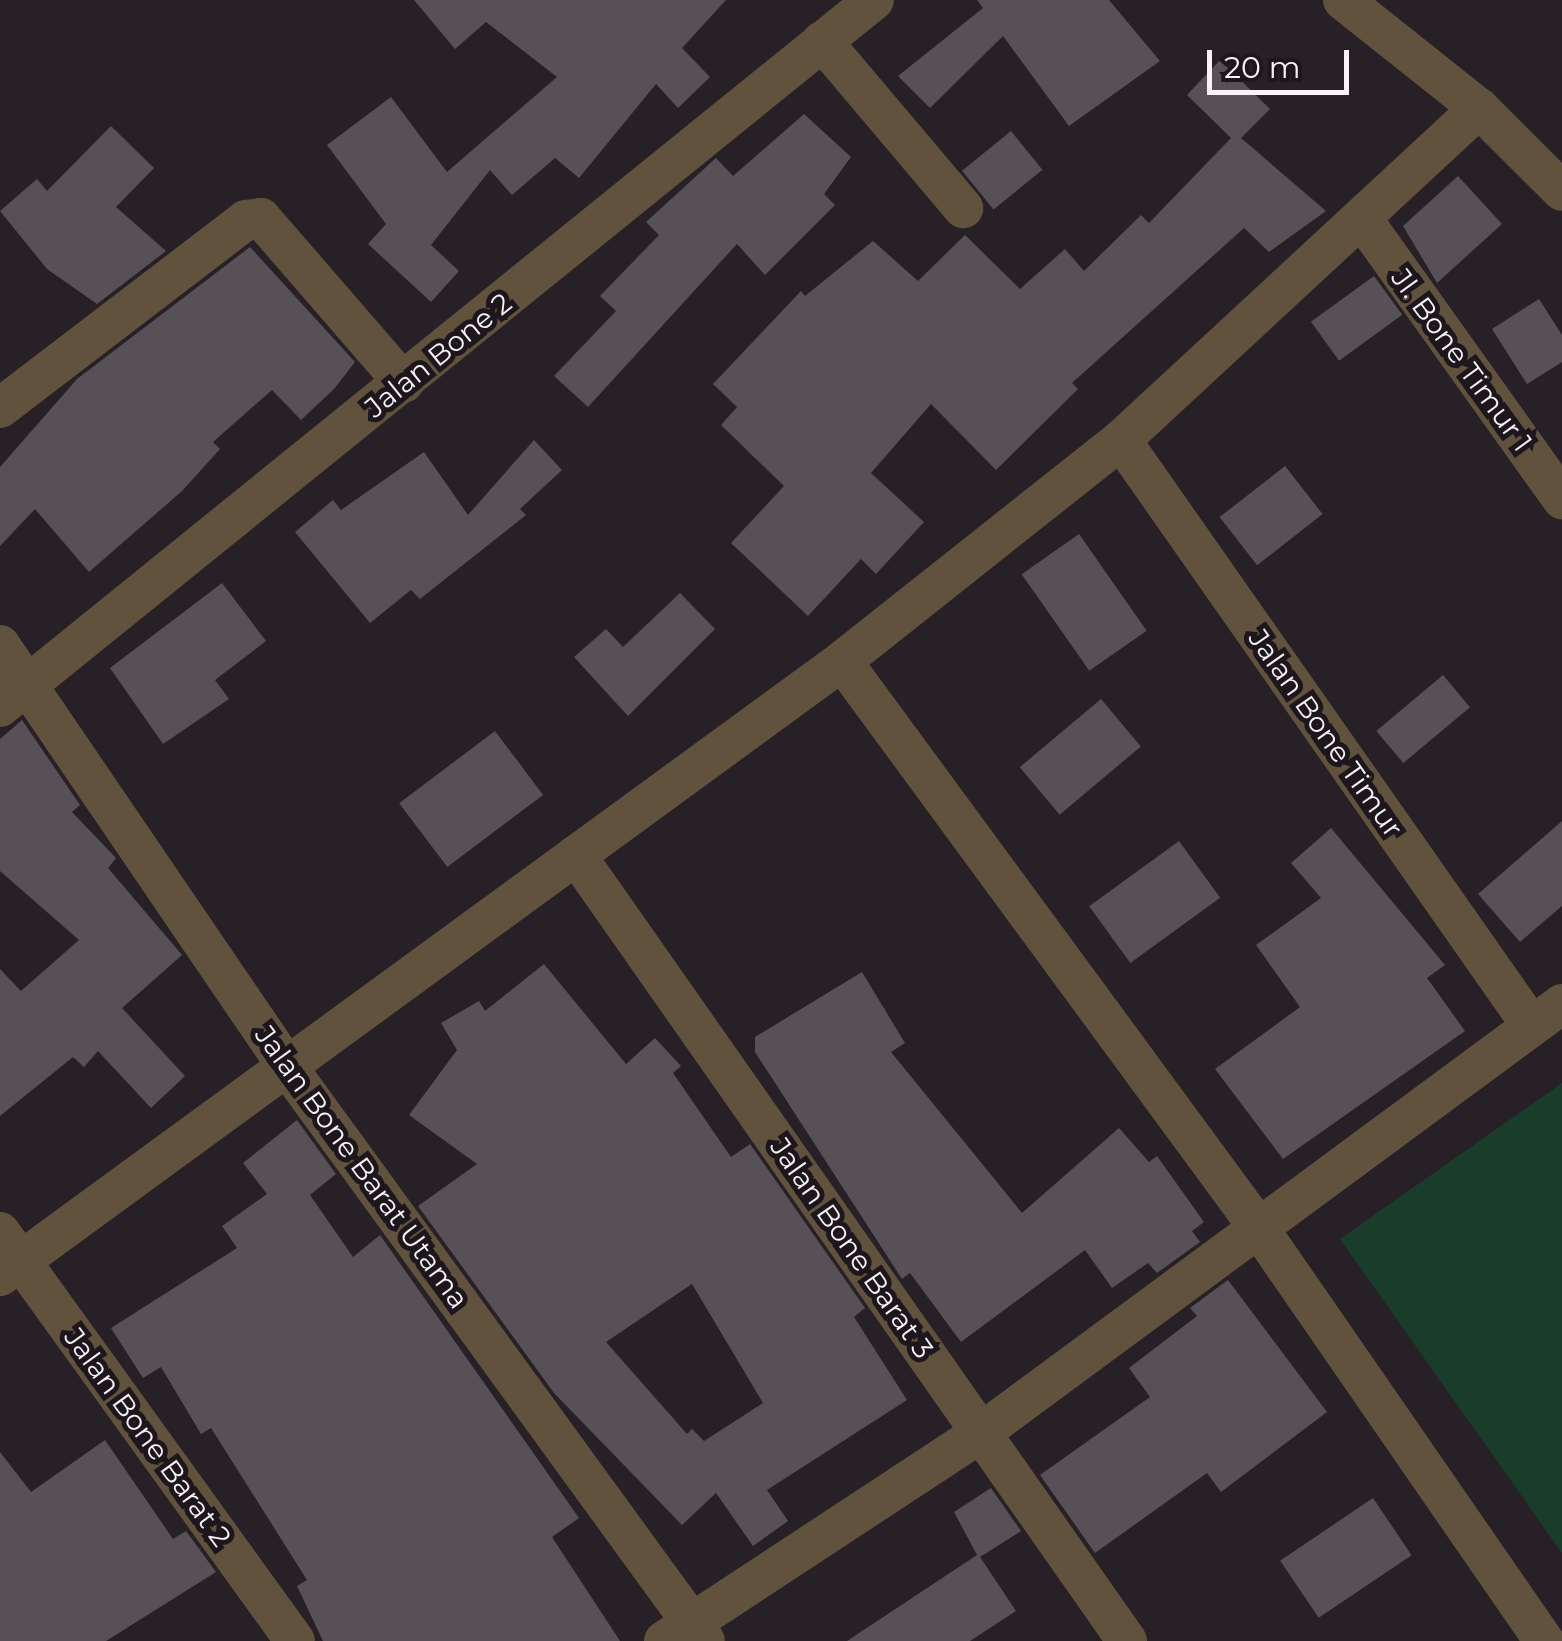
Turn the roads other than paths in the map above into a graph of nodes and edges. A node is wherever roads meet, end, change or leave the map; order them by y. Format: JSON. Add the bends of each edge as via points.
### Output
{"nodes":[{"id":1,"x":1343,"y":0,"type":"edge"},
{"id":2,"x":872,"y":1,"type":"edge"},
{"id":3,"x":822,"y":42,"type":"junction"},
{"id":4,"x":1478,"y":108,"type":"junction"},
{"id":5,"x":1562,"y":191,"type":"edge"},
{"id":6,"x":963,"y":208,"type":"dead end"},
{"id":7,"x":1363,"y":220,"type":"junction"},
{"id":8,"x":404,"y":382,"type":"junction"},
{"id":9,"x":0,"y":408,"type":"edge"},
{"id":10,"x":1121,"y":440,"type":"junction"},
{"id":11,"x":1562,"y":499,"type":"edge"},
{"id":12,"x":0,"y":645,"type":"edge"},
{"id":13,"x":842,"y":660,"type":"junction"},
{"id":14,"x":15,"y":696,"type":"edge"},
{"id":15,"x":576,"y":855,"type":"junction"},
{"id":16,"x":1546,"y":1014,"type":"edge"},
{"id":17,"x":286,"y":1065,"type":"junction"},
{"id":18,"x":1258,"y":1227,"type":"junction"},
{"id":19,"x":7,"y":1257,"type":"edge"},
{"id":20,"x":982,"y":1432,"type":"junction"},
{"id":21,"x":686,"y":1634,"type":"edge"},
{"id":22,"x":296,"y":1641,"type":"edge"},
{"id":23,"x":1127,"y":1641,"type":"edge"},
{"id":24,"x":1544,"y":1641,"type":"edge"}],
"edges":[{"from":1,"to":4,"type":"street"},
{"from":2,"to":3,"type":"street","name":"Jalan Bone 2"},
{"from":3,"to":6,"type":"street"},
{"from":3,"to":8,"type":"street","name":"Jalan Bone 2"},
{"from":4,"to":5,"type":"street"},
{"from":4,"to":7,"type":"street"},
{"from":7,"to":10,"type":"street"},
{"from":7,"to":11,"type":"street","name":"Jl. Bone Timur 1"},
{"from":8,"to":9,"type":"street","via":[[261,218],[246,220]]},
{"from":8,"to":14,"type":"street","name":"Jalan Bone 2"},
{"from":10,"to":13,"type":"street"},
{"from":10,"to":16,"type":"street","name":"Jalan Bone Timur"},
{"from":12,"to":14,"type":"street","name":"Jalan Bone Barat Utama"},
{"from":13,"to":15,"type":"street"},
{"from":13,"to":18,"type":"street"},
{"from":14,"to":17,"type":"street","name":"Jalan Bone Barat Utama"},
{"from":15,"to":17,"type":"street"},
{"from":15,"to":20,"type":"street","name":"Jalan Bone Barat 3"},
{"from":16,"to":18,"type":"street"},
{"from":17,"to":19,"type":"street"},
{"from":17,"to":21,"type":"street","name":"Jalan Bone Barat Utama"},
{"from":18,"to":20,"type":"street"},
{"from":18,"to":24,"type":"street"},
{"from":19,"to":22,"type":"street","name":"Jalan Bone Barat 2"},
{"from":20,"to":21,"type":"street"},
{"from":20,"to":23,"type":"street","name":"Jalan Bone Barat 3"}]}
